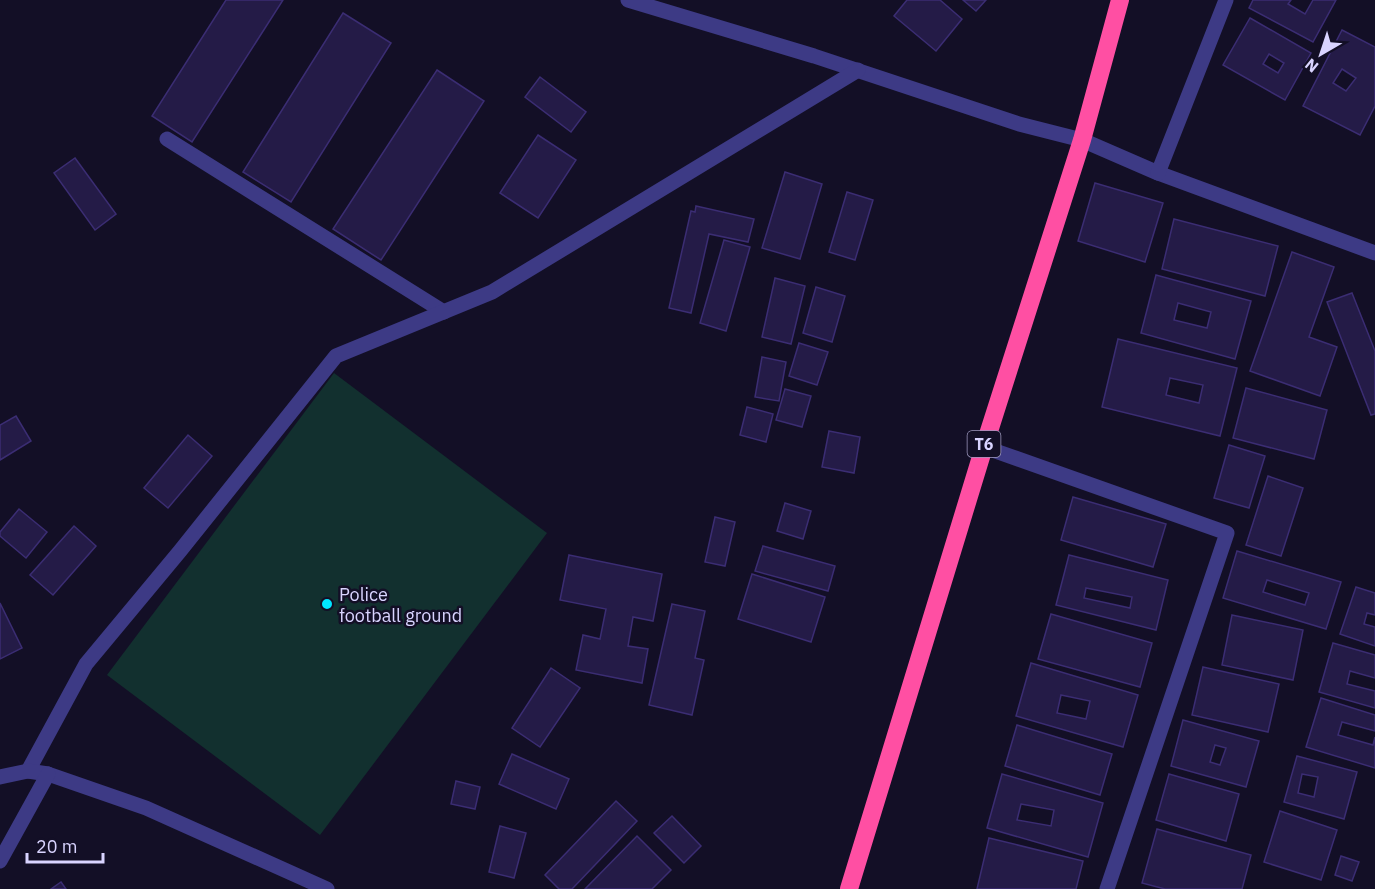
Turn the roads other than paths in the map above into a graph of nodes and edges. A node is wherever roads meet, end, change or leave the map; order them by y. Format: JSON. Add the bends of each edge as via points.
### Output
{"nodes":[{"id":1,"x":628,"y":0,"type":"edge"},
{"id":2,"x":1120,"y":0,"type":"edge"},
{"id":3,"x":1226,"y":0,"type":"edge"},
{"id":4,"x":858,"y":70,"type":"junction"},
{"id":5,"x":167,"y":139,"type":"dead end"},
{"id":6,"x":1082,"y":140,"type":"junction"},
{"id":7,"x":1158,"y":173,"type":"junction"},
{"id":8,"x":1375,"y":254,"type":"edge"},
{"id":9,"x":444,"y":312,"type":"junction"},
{"id":10,"x":984,"y":447,"type":"junction"},
{"id":11,"x":28,"y":771,"type":"junction"},
{"id":12,"x":48,"y":774,"type":"junction"},
{"id":13,"x":0,"y":777,"type":"edge"},
{"id":14,"x":0,"y":861,"type":"edge"},
{"id":15,"x":311,"y":885,"type":"edge"},
{"id":16,"x":327,"y":889,"type":"edge"},
{"id":17,"x":849,"y":889,"type":"edge"},
{"id":18,"x":1107,"y":889,"type":"edge"}],
"edges":[{"from":1,"to":4,"type":"street"},
{"from":2,"to":6,"type":"highway","number":"T6"},
{"from":3,"to":7,"type":"street"},
{"from":4,"to":6,"type":"street","via":[[1019,124]]},
{"from":4,"to":9,"type":"street","via":[[492,292]]},
{"from":5,"to":9,"type":"street"},
{"from":6,"to":7,"type":"street"},
{"from":6,"to":10,"type":"highway","number":"T6"},
{"from":7,"to":8,"type":"street"},
{"from":9,"to":11,"type":"street","via":[[336,356],[86,664]]},
{"from":10,"to":17,"type":"highway","number":"T6"},
{"from":10,"to":18,"type":"street","via":[[1227,532]]},
{"from":11,"to":12,"type":"street"},
{"from":11,"to":13,"type":"street"},
{"from":12,"to":14,"type":"street"},
{"from":12,"to":15,"type":"street","via":[[146,808]]},
{"from":15,"to":16,"type":"street"}]}
